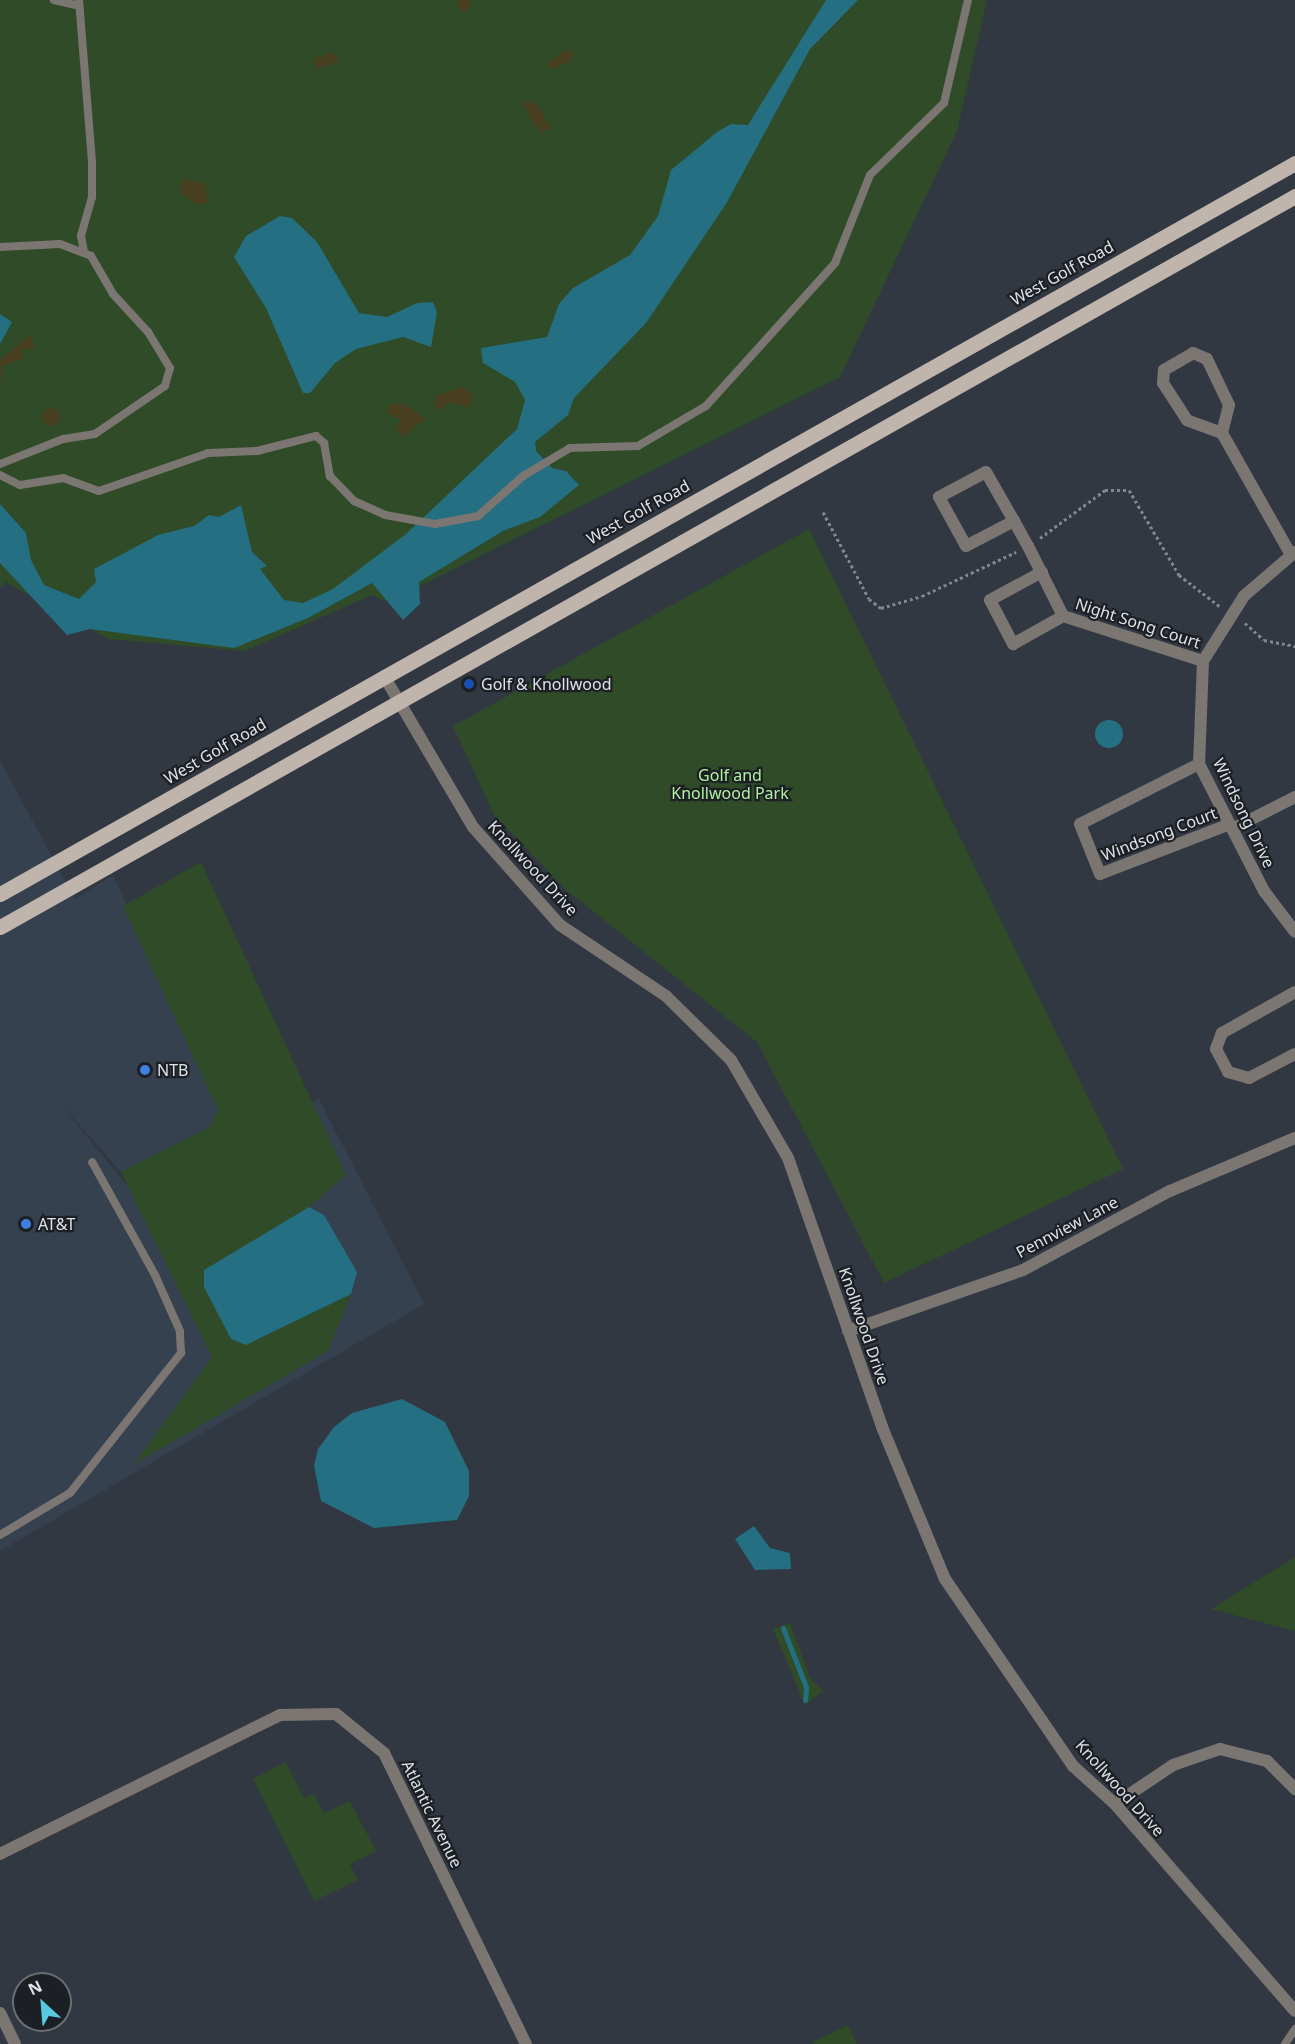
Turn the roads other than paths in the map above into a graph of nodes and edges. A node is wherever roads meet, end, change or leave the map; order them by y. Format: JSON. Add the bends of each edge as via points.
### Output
{"nodes":[{"id":1,"x":54,"y":0,"type":"edge"},
{"id":2,"x":968,"y":0,"type":"edge"},
{"id":3,"x":79,"y":3,"type":"edge"},
{"id":4,"x":1295,"y":163,"type":"edge"},
{"id":5,"x":1295,"y":196,"type":"edge"},
{"id":6,"x":81,"y":236,"type":"junction"},
{"id":7,"x":68,"y":245,"type":"junction"},
{"id":8,"x":0,"y":247,"type":"edge"},
{"id":9,"x":84,"y":251,"type":"junction"},
{"id":10,"x":1222,"y":433,"type":"junction"},
{"id":11,"x":0,"y":464,"type":"edge"},
{"id":12,"x":0,"y":476,"type":"edge"},
{"id":13,"x":1014,"y":521,"type":"junction"},
{"id":14,"x":1293,"y":552,"type":"edge"},
{"id":15,"x":1042,"y":572,"type":"junction"},
{"id":16,"x":1063,"y":616,"type":"junction"},
{"id":17,"x":1203,"y":661,"type":"junction"},
{"id":18,"x":384,"y":676,"type":"junction"},
{"id":19,"x":400,"y":702,"type":"junction"},
{"id":20,"x":1199,"y":764,"type":"junction"},
{"id":21,"x":1295,"y":797,"type":"edge"},
{"id":22,"x":1231,"y":826,"type":"junction"},
{"id":23,"x":0,"y":894,"type":"edge"},
{"id":24,"x":0,"y":927,"type":"edge"},
{"id":25,"x":1295,"y":932,"type":"edge"},
{"id":26,"x":1295,"y":992,"type":"edge"},
{"id":27,"x":1295,"y":1054,"type":"edge"},
{"id":28,"x":1295,"y":1138,"type":"edge"},
{"id":29,"x":92,"y":1162,"type":"dead end"},
{"id":30,"x":848,"y":1331,"type":"junction"},
{"id":31,"x":0,"y":1535,"type":"edge"},
{"id":32,"x":1295,"y":1789,"type":"edge"},
{"id":33,"x":1115,"y":1804,"type":"junction"},
{"id":34,"x":0,"y":1854,"type":"edge"},
{"id":35,"x":1295,"y":2011,"type":"edge"},
{"id":36,"x":0,"y":2013,"type":"edge"},
{"id":37,"x":1295,"y":2030,"type":"edge"},
{"id":38,"x":15,"y":2044,"type":"edge"},
{"id":39,"x":526,"y":2044,"type":"edge"},
{"id":40,"x":1285,"y":2044,"type":"edge"}],
"edges":[{"from":1,"to":3,"type":"lane"},
{"from":2,"to":12,"type":"lane","via":[[944,104],[870,176],[846,243],[825,276],[706,406],[638,446],[570,448],[523,476],[478,516],[458,523],[420,523],[369,510],[330,476],[324,444],[316,436],[257,451],[208,453],[92,492],[63,478],[20,485]]},
{"from":3,"to":6,"type":"lane","via":[[92,198]]},
{"from":4,"to":18,"type":"main road","name":"West Golf Road"},
{"from":5,"to":19,"type":"main road"},
{"from":6,"to":7,"type":"lane"},
{"from":6,"to":9,"type":"lane"},
{"from":7,"to":8,"type":"lane"},
{"from":7,"to":9,"type":"lane"},
{"from":9,"to":11,"type":"lane","via":[[148,332],[170,368],[169,378],[95,434],[63,439]]},
{"from":10,"to":10,"type":"street","via":[[1229,405],[1207,359],[1193,353],[1164,370],[1163,383],[1187,420]]},
{"from":10,"to":14,"type":"street"},
{"from":13,"to":13,"type":"street","name":"Night Song Court","via":[[986,472],[939,497],[966,546]]},
{"from":13,"to":15,"type":"street","name":"Night Song Court"},
{"from":14,"to":17,"type":"street","via":[[1244,596]]},
{"from":15,"to":16,"type":"street","name":"Night Song Court"},
{"from":15,"to":16,"type":"street","name":"Night Song Court","via":[[990,600],[1013,644]]},
{"from":16,"to":17,"type":"street","name":"Night Song Court"},
{"from":17,"to":20,"type":"street","name":"Windsong Drive"},
{"from":18,"to":19,"type":"street","name":"Knollwood Drive"},
{"from":18,"to":23,"type":"main road","name":"West Golf Road"},
{"from":19,"to":24,"type":"main road"},
{"from":19,"to":30,"type":"street","name":"Knollwood Drive","via":[[473,827],[560,925],[666,996],[731,1060],[788,1158]]},
{"from":20,"to":22,"type":"street","name":"Windsong Drive"},
{"from":20,"to":22,"type":"street","name":"Windsong Court","via":[[1080,824],[1100,874]]},
{"from":21,"to":22,"type":"street","name":"Windsong Court"},
{"from":22,"to":25,"type":"street","name":"Windsong Drive","via":[[1264,891]]},
{"from":26,"to":27,"type":"street","via":[[1222,1033],[1216,1049],[1228,1072],[1249,1078]]},
{"from":28,"to":30,"type":"street","name":"Pennview Lane","via":[[1170,1191],[1023,1270]]},
{"from":29,"to":31,"type":"lane","via":[[155,1275],[180,1331],[181,1353],[70,1493]]},
{"from":30,"to":33,"type":"street","name":"Knollwood Drive","via":[[945,1579],[1073,1766]]},
{"from":32,"to":33,"type":"street","via":[[1267,1761],[1220,1749],[1173,1765]]},
{"from":33,"to":35,"type":"street","name":"Knollwood Drive"},
{"from":34,"to":39,"type":"street","name":"Atlantic Avenue","via":[[280,1715],[336,1714],[384,1753]]},
{"from":36,"to":38,"type":"street"},
{"from":37,"to":40,"type":"lane"}]}
